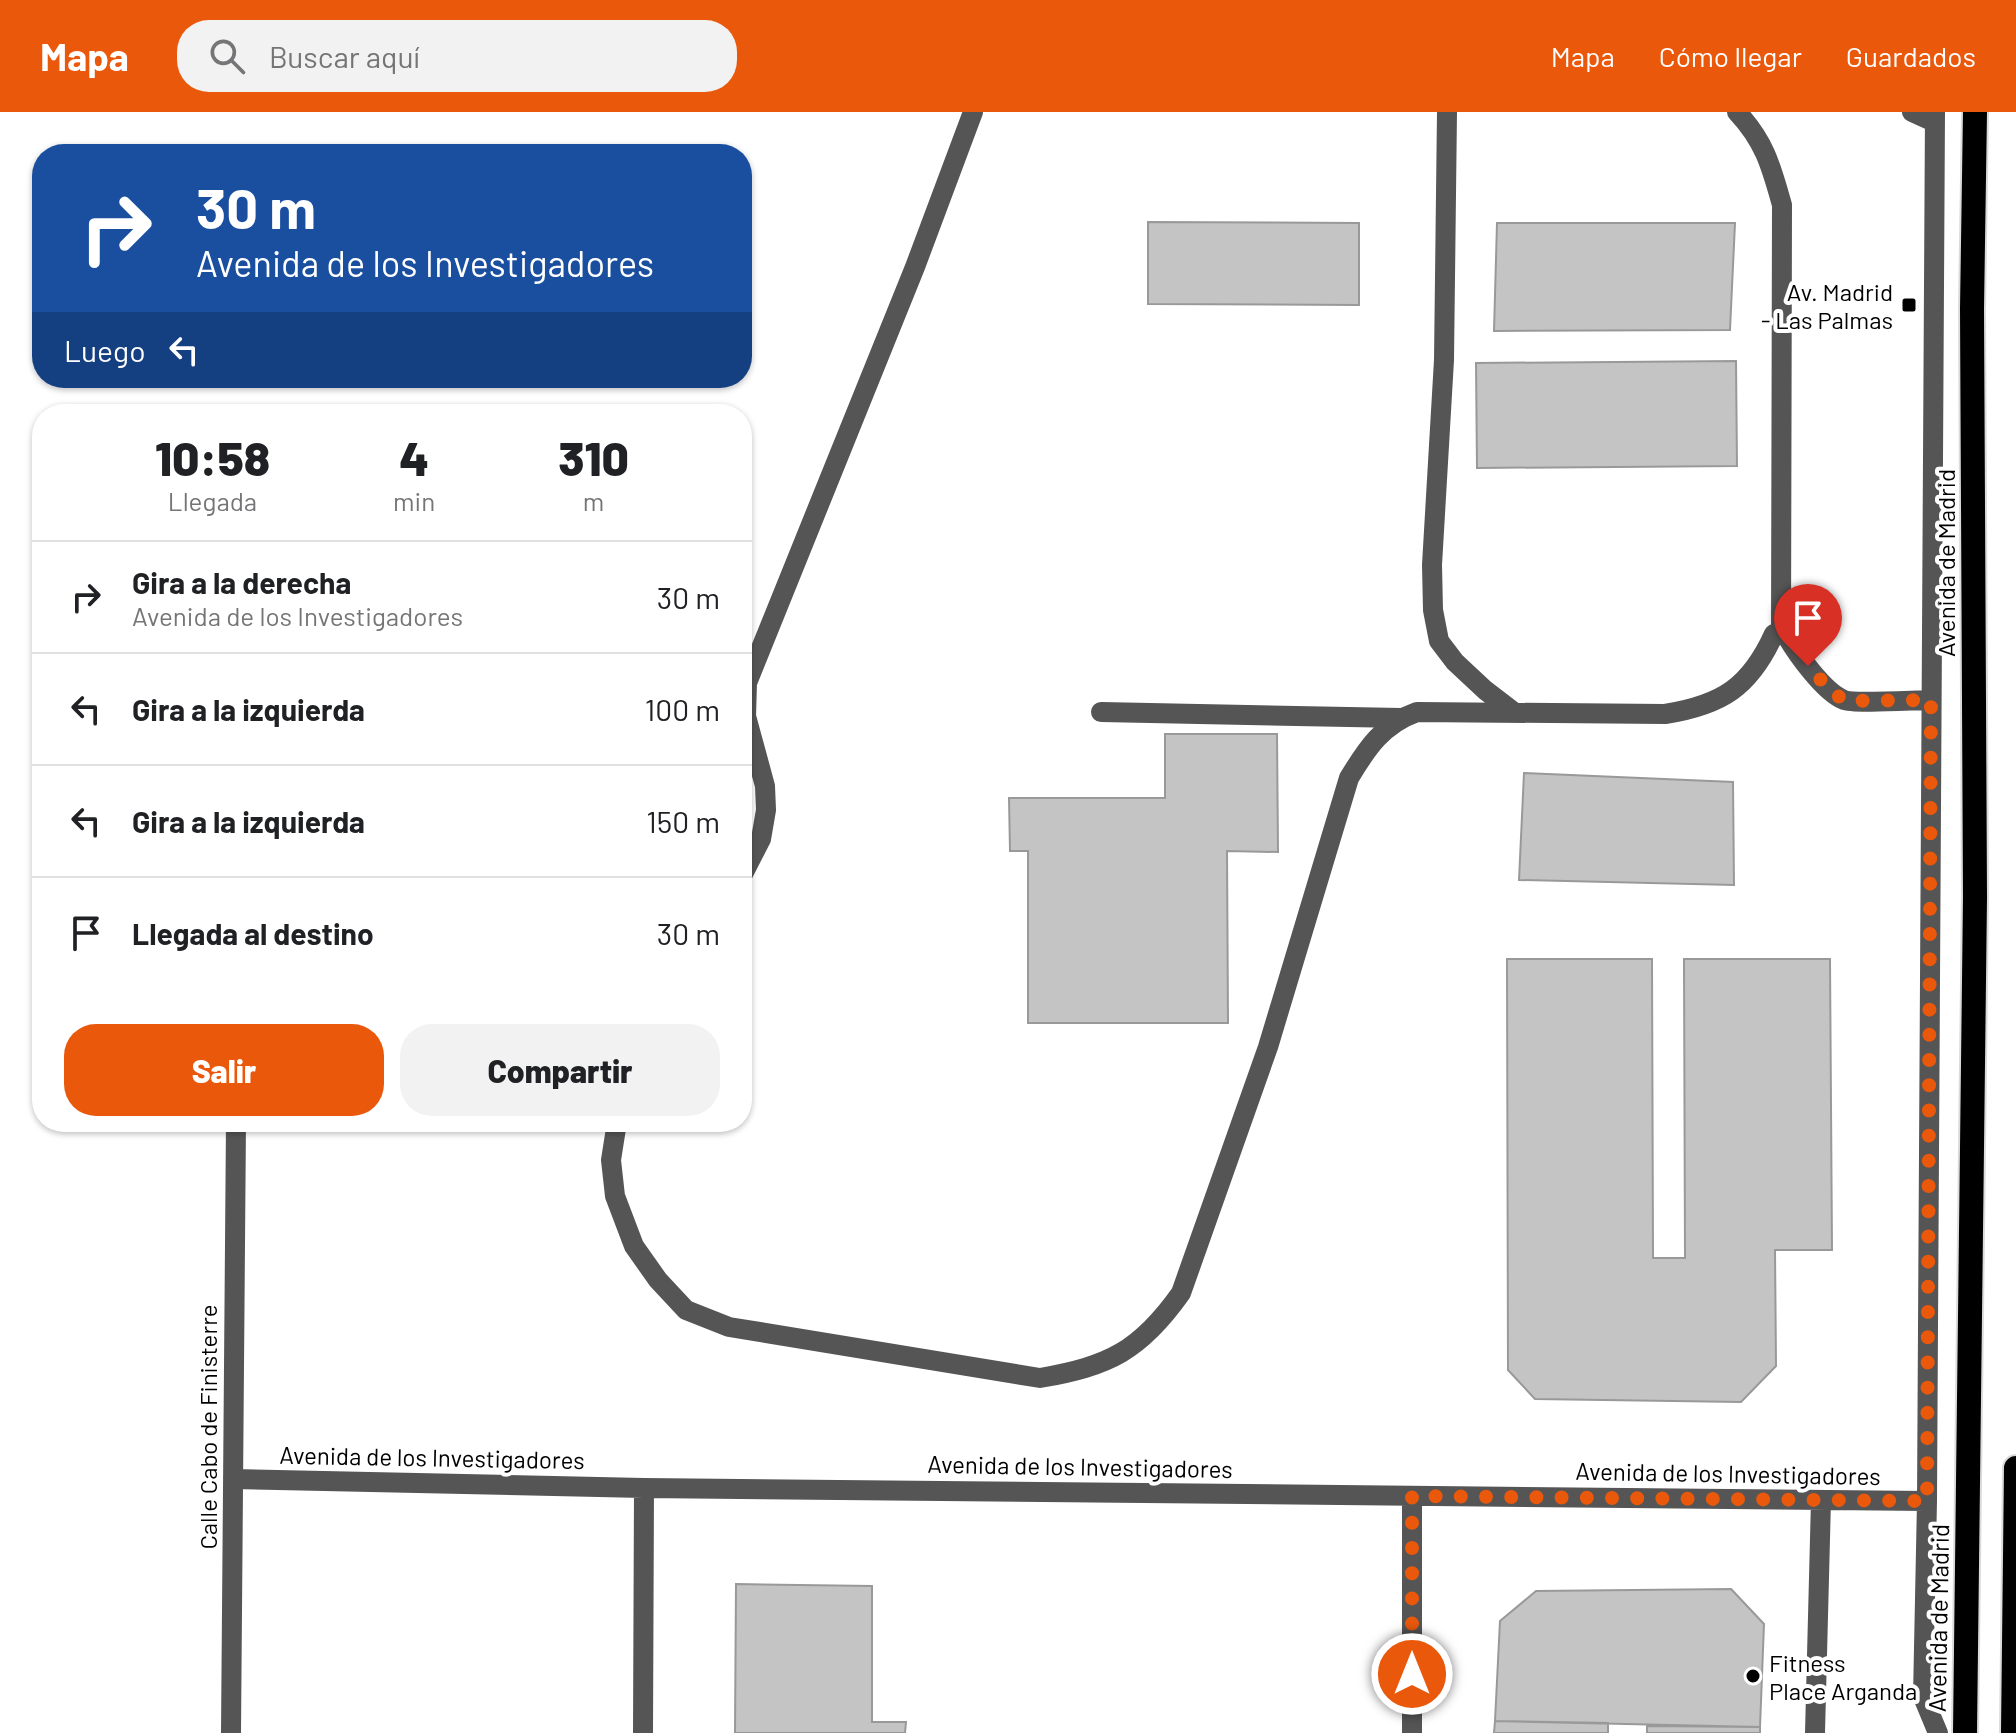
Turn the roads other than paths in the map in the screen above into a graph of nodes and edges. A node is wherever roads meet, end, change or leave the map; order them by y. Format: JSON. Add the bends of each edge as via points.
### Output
{"nodes":[{"id":1,"x":973,"y":112,"type":"edge"},
{"id":2,"x":1447,"y":112,"type":"edge"},
{"id":3,"x":1737,"y":112,"type":"edge"},
{"id":4,"x":1912,"y":112,"type":"edge"},
{"id":5,"x":1975,"y":112,"type":"edge"},
{"id":6,"x":1934,"y":117,"type":"edge"},
{"id":7,"x":1781,"y":635,"type":"junction"},
{"id":8,"x":752,"y":671,"type":"edge"},
{"id":9,"x":1931,"y":700,"type":"junction"},
{"id":10,"x":1101,"y":712,"type":"dead end"},
{"id":11,"x":1515,"y":713,"type":"junction"},
{"id":12,"x":1401,"y":718,"type":"junction"},
{"id":13,"x":752,"y":738,"type":"edge"},
{"id":14,"x":752,"y":857,"type":"edge"},
{"id":15,"x":236,"y":1132,"type":"edge"},
{"id":16,"x":615,"y":1132,"type":"edge"},
{"id":17,"x":2016,"y":1468,"type":"edge"},
{"id":18,"x":233,"y":1479,"type":"junction"},
{"id":19,"x":644,"y":1488,"type":"junction"},
{"id":20,"x":1412,"y":1496,"type":"junction"},
{"id":21,"x":1821,"y":1500,"type":"junction"},
{"id":22,"x":1927,"y":1501,"type":"junction"},
{"id":23,"x":231,"y":1733,"type":"edge"},
{"id":24,"x":643,"y":1733,"type":"edge"},
{"id":25,"x":1412,"y":1733,"type":"edge"},
{"id":26,"x":1815,"y":1733,"type":"edge"},
{"id":27,"x":1938,"y":1733,"type":"edge"},
{"id":28,"x":1965,"y":1733,"type":"edge"},
{"id":29,"x":2013,"y":1733,"type":"edge"}],
"edges":[{"from":1,"to":8,"type":"street"},
{"from":2,"to":11,"type":"street","via":[[1433,610],[1439,641],[1455,662]]},
{"from":3,"to":7,"type":"street","via":[[1757,134],[1782,205]]},
{"from":4,"to":6,"type":"street"},
{"from":5,"to":28,"type":"highway","name":"Avenida de Madrid","via":[[1975,897]]},
{"from":6,"to":9,"type":"street"},
{"from":7,"to":9,"type":"street","via":[[1845,701]]},
{"from":7,"to":11,"type":"street","via":[[1774,634],[1753,673],[1737,689],[1693,709],[1665,714]]},
{"from":9,"to":22,"type":"street"},
{"from":10,"to":12,"type":"street"},
{"from":11,"to":12,"type":"street","via":[[1417,712]]},
{"from":12,"to":16,"type":"street","via":[[1366,749],[1349,778],[1268,1047],[1181,1293],[1134,1346],[1104,1363],[1040,1378],[729,1327],[686,1310],[634,1246],[615,1196],[611,1160]]},
{"from":13,"to":14,"type":"street","via":[[766,810]]},
{"from":15,"to":18,"type":"street","name":"Calle Cabo de Finisterre"},
{"from":17,"to":29,"type":"highway"},
{"from":18,"to":19,"type":"street","name":"Avenida de los Investigadores"},
{"from":18,"to":23,"type":"street","name":"Calle Cabo de Finisterre"},
{"from":19,"to":20,"type":"street","name":"Avenida de los Investigadores"},
{"from":19,"to":24,"type":"street"},
{"from":20,"to":21,"type":"street","name":"Avenida de los Investigadores"},
{"from":20,"to":25,"type":"street"},
{"from":21,"to":22,"type":"street","name":"Avenida de los Investigadores"},
{"from":21,"to":26,"type":"street"},
{"from":22,"to":27,"type":"street","via":[[1923,1697]]}]}
